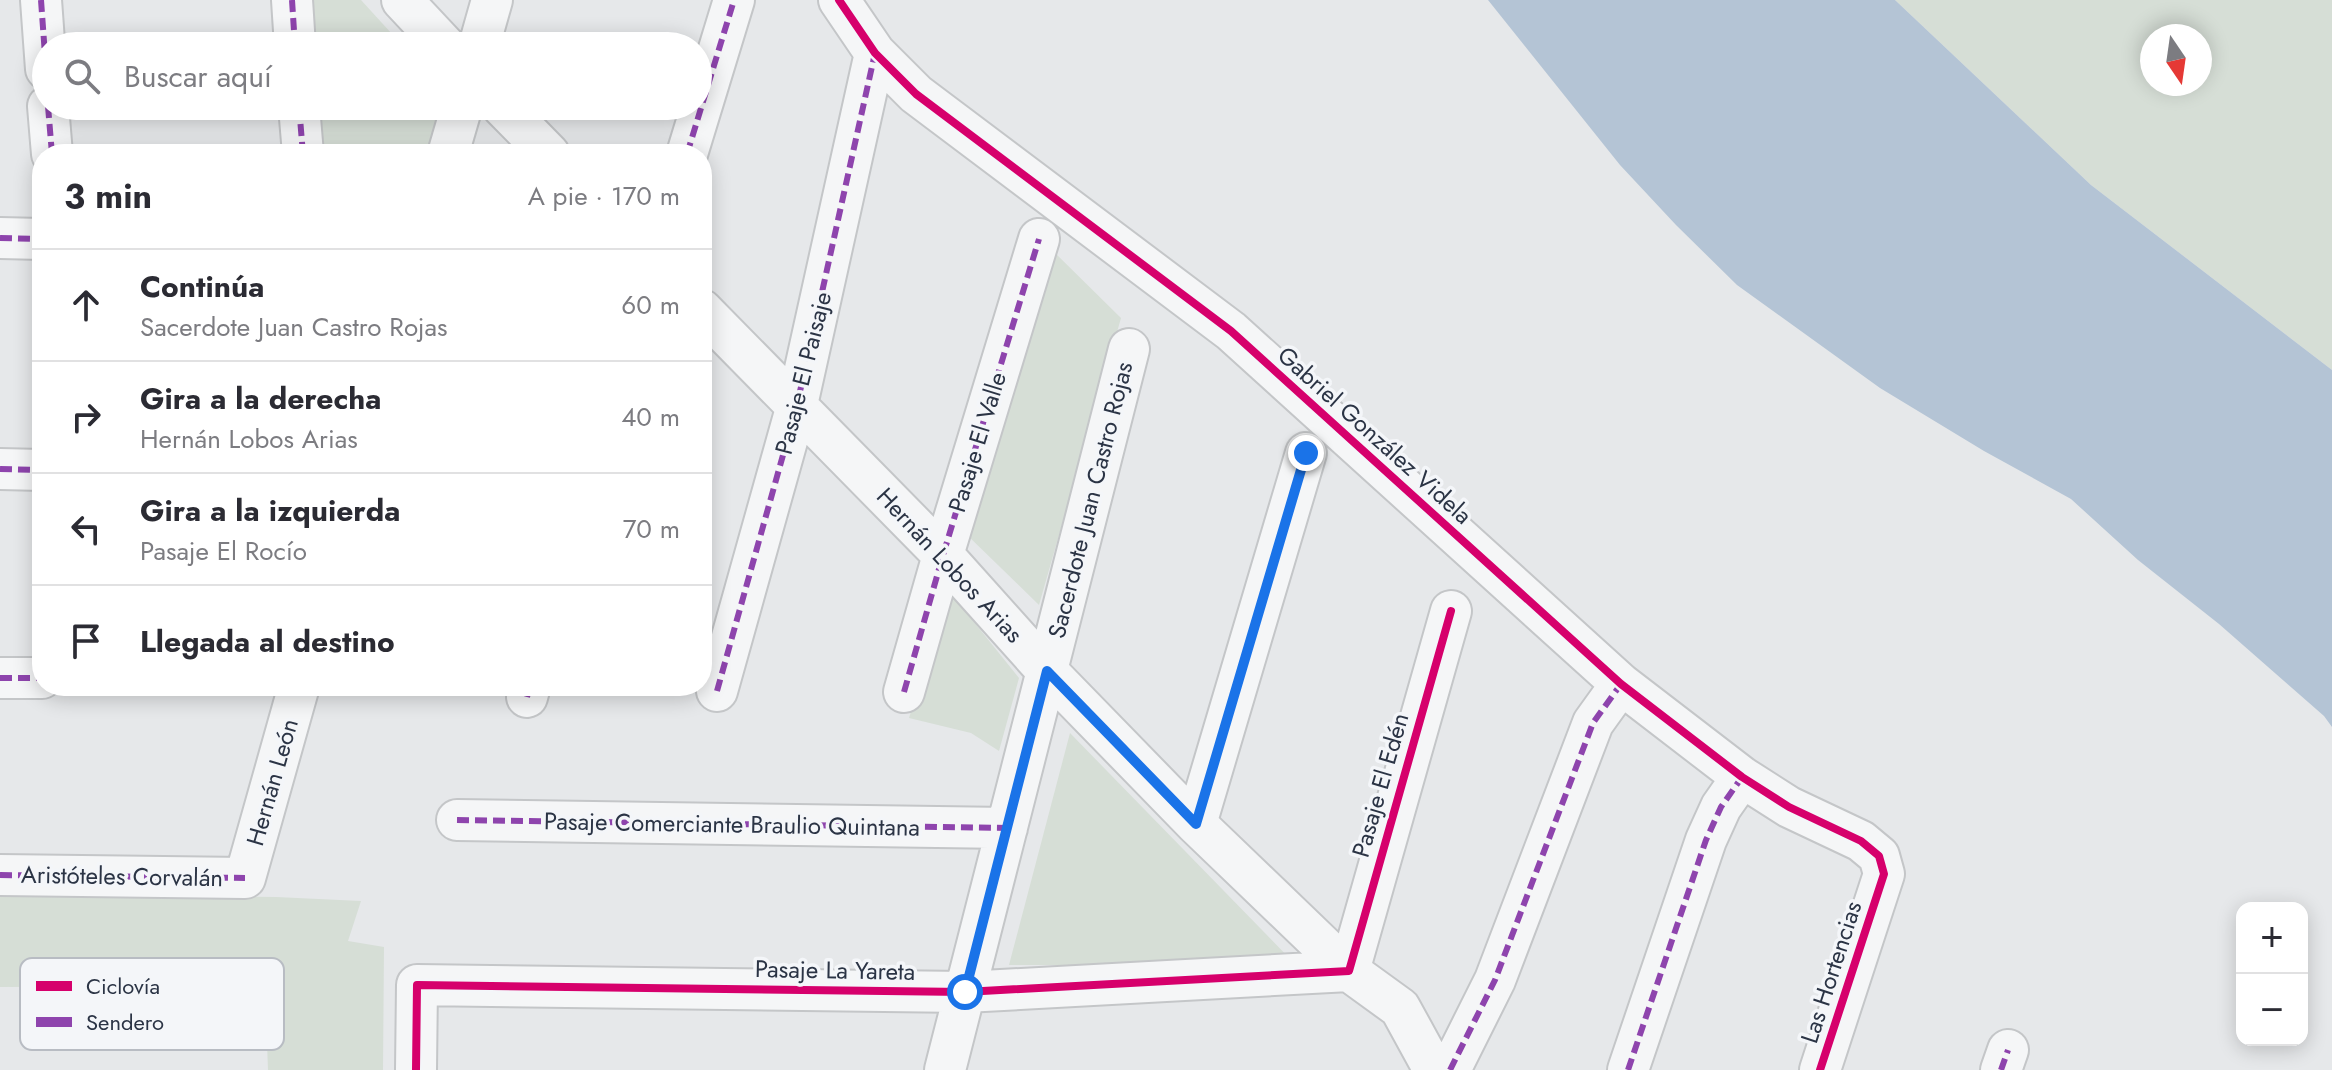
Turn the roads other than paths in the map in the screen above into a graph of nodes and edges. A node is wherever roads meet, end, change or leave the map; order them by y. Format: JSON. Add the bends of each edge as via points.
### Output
{"nodes":[{"id":1,"x":41,"y":0,"type":"edge"},
{"id":2,"x":292,"y":0,"type":"edge"},
{"id":3,"x":402,"y":0,"type":"edge"},
{"id":4,"x":492,"y":0,"type":"edge"},
{"id":5,"x":734,"y":0,"type":"edge"},
{"id":6,"x":839,"y":0,"type":"edge"},
{"id":7,"x":43,"y":32,"type":"edge"},
{"id":8,"x":294,"y":32,"type":"edge"},
{"id":9,"x":432,"y":32,"type":"edge"},
{"id":10,"x":483,"y":32,"type":"edge"},
{"id":11,"x":875,"y":53,"type":"junction"},
{"id":12,"x":712,"y":72,"type":"edge"},
{"id":13,"x":49,"y":120,"type":"edge"},
{"id":14,"x":300,"y":120,"type":"edge"},
{"id":15,"x":458,"y":120,"type":"edge"},
{"id":16,"x":516,"y":120,"type":"edge"},
{"id":17,"x":697,"y":120,"type":"edge"},
{"id":18,"x":51,"y":144,"type":"edge"},
{"id":19,"x":302,"y":144,"type":"edge"},
{"id":20,"x":451,"y":144,"type":"edge"},
{"id":21,"x":539,"y":144,"type":"edge"},
{"id":22,"x":690,"y":144,"type":"edge"},
{"id":23,"x":0,"y":238,"type":"edge"},
{"id":24,"x":32,"y":239,"type":"edge"},
{"id":25,"x":1039,"y":239,"type":"dead end"},
{"id":26,"x":712,"y":320,"type":"edge"},
{"id":27,"x":1129,"y":349,"type":"dead end"},
{"id":28,"x":797,"y":405,"type":"junction"},
{"id":29,"x":1306,"y":453,"type":"dead end"},
{"id":30,"x":0,"y":469,"type":"edge"},
{"id":31,"x":32,"y":470,"type":"edge"},
{"id":32,"x":943,"y":555,"type":"junction"},
{"id":33,"x":1451,"y":611,"type":"dead end"},
{"id":34,"x":1047,"y":671,"type":"junction"},
{"id":35,"x":0,"y":678,"type":"edge"},
{"id":36,"x":32,"y":678,"type":"edge"},
{"id":37,"x":1621,"y":684,"type":"junction"},
{"id":38,"x":717,"y":691,"type":"dead end"},
{"id":39,"x":904,"y":692,"type":"dead end"},
{"id":40,"x":296,"y":696,"type":"edge"},
{"id":41,"x":1742,"y":777,"type":"junction"},
{"id":42,"x":457,"y":820,"type":"dead end"},
{"id":43,"x":1196,"y":824,"type":"junction"},
{"id":44,"x":1007,"y":828,"type":"junction"},
{"id":45,"x":0,"y":875,"type":"edge"},
{"id":46,"x":245,"y":878,"type":"joint"},
{"id":47,"x":1880,"y":886,"type":"joint"},
{"id":48,"x":1360,"y":978,"type":"junction"},
{"id":49,"x":965,"y":992,"type":"junction"},
{"id":50,"x":416,"y":1070,"type":"edge"},
{"id":51,"x":945,"y":1070,"type":"edge"},
{"id":52,"x":1434,"y":1070,"type":"edge"},
{"id":53,"x":1450,"y":1070,"type":"edge"},
{"id":54,"x":1628,"y":1070,"type":"edge"},
{"id":55,"x":1820,"y":1070,"type":"edge"}],
"edges":[{"from":1,"to":7,"type":"street"},
{"from":2,"to":8,"type":"street"},
{"from":3,"to":9,"type":"street"},
{"from":4,"to":10,"type":"street"},
{"from":5,"to":12,"type":"street"},
{"from":6,"to":11,"type":"street","name":"Gabriel González Videla"},
{"from":11,"to":28,"type":"street","name":"Pasaje El Paisaje"},
{"from":11,"to":37,"type":"street","name":"Gabriel González Videla","via":[[916,94],[1231,331]]},
{"from":13,"to":18,"type":"street"},
{"from":14,"to":19,"type":"street"},
{"from":15,"to":20,"type":"street"},
{"from":16,"to":21,"type":"street"},
{"from":17,"to":22,"type":"street"},
{"from":23,"to":24,"type":"street"},
{"from":25,"to":32,"type":"street","name":"Pasaje El Valle"},
{"from":26,"to":28,"type":"street","name":"Hernán Lobos Arias"},
{"from":27,"to":34,"type":"street","name":"Sacerdote Juan Castro Rojas"},
{"from":28,"to":32,"type":"street","name":"Hernán Lobos Arias"},
{"from":28,"to":38,"type":"street","name":"Pasaje El Paisaje"},
{"from":29,"to":43,"type":"street"},
{"from":30,"to":31,"type":"street"},
{"from":32,"to":34,"type":"street","name":"Hernán Lobos Arias"},
{"from":32,"to":39,"type":"street","name":"Pasaje El Valle"},
{"from":33,"to":48,"type":"street","name":"Pasaje El Edén"},
{"from":34,"to":43,"type":"street","name":"Hernán Lobos Arias"},
{"from":34,"to":44,"type":"street","name":"Sacerdote Juan Castro Rojas"},
{"from":35,"to":36,"type":"street"},
{"from":37,"to":41,"type":"street","name":"Gabriel González Videla"},
{"from":37,"to":53,"type":"street","via":[[1593,723],[1495,980]]},
{"from":40,"to":46,"type":"street","name":"Hernán León"},
{"from":41,"to":47,"type":"street","name":"Gabriel González Videla","via":[[1789,807],[1861,841],[1879,856],[1884,874]]},
{"from":41,"to":54,"type":"street","via":[[1706,840]]},
{"from":42,"to":44,"type":"street","name":"Pasaje Comerciante Braulio Quintana"},
{"from":43,"to":48,"type":"street","name":"Hernán Lobos Arias"},
{"from":44,"to":49,"type":"street","name":"Sacerdote Juan Castro Rojas"},
{"from":45,"to":46,"type":"street","name":"Aristóteles Corvalán"},
{"from":47,"to":55,"type":"street","name":"Las Hortencias"},
{"from":48,"to":49,"type":"street","name":"Pasaje La Yareta"},
{"from":48,"to":52,"type":"street","name":"Hernán Lobos Arias","via":[[1400,1008]]},
{"from":49,"to":50,"type":"street","name":"Pasaje La Yareta","via":[[417,985]]},
{"from":49,"to":51,"type":"street","name":"Sacerdote Juan Castro Rojas"}]}
